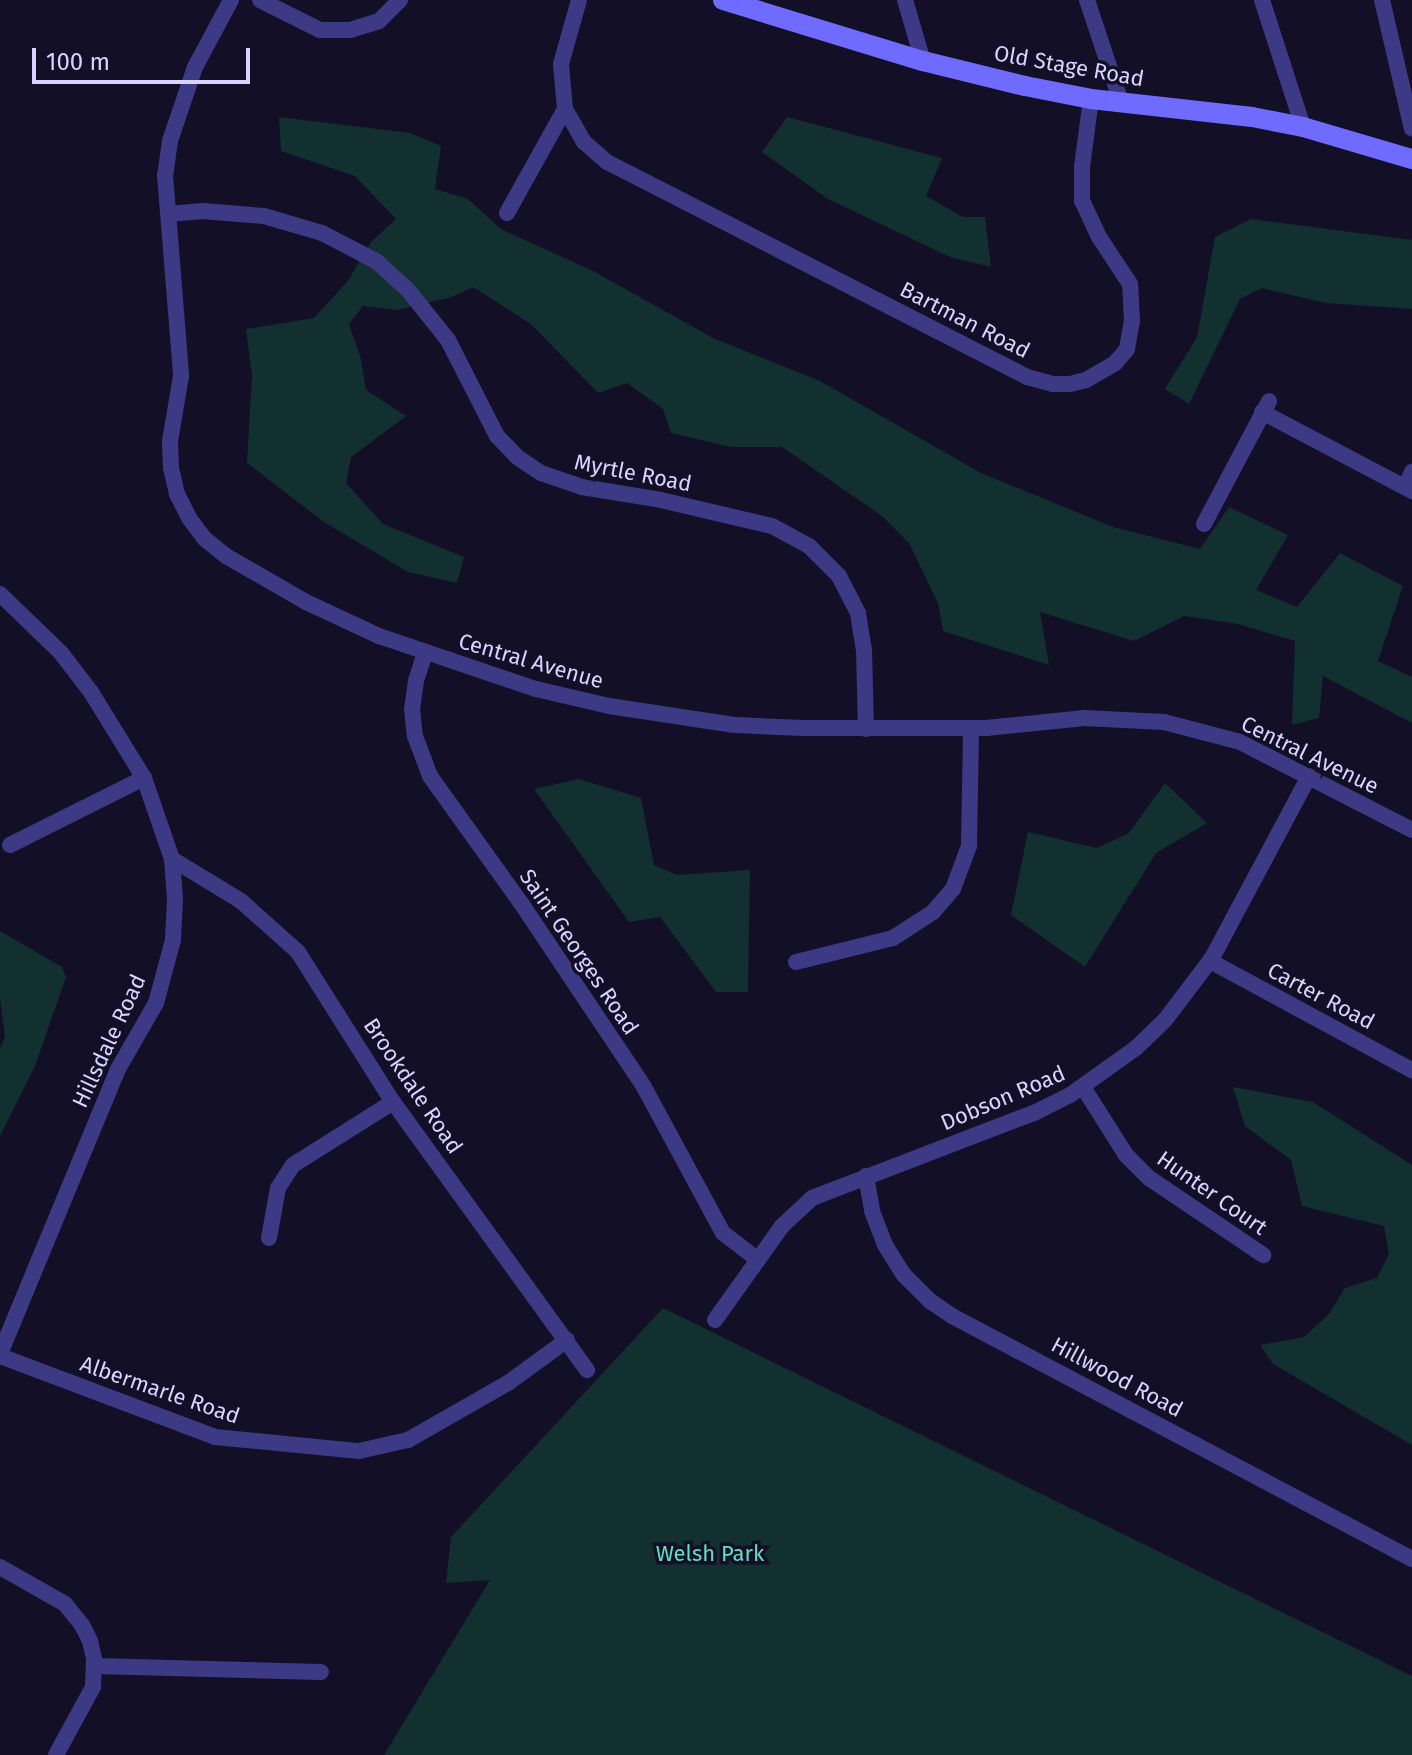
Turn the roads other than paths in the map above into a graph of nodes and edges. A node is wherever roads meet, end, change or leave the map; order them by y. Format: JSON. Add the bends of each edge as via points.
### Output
{"nodes":[{"id":1,"x":231,"y":0,"type":"edge"},
{"id":2,"x":260,"y":0,"type":"edge"},
{"id":3,"x":400,"y":0,"type":"edge"},
{"id":4,"x":579,"y":0,"type":"edge"},
{"id":5,"x":905,"y":0,"type":"edge"},
{"id":6,"x":1087,"y":0,"type":"edge"},
{"id":7,"x":1262,"y":0,"type":"edge"},
{"id":8,"x":1382,"y":0,"type":"edge"},
{"id":9,"x":732,"y":2,"type":"edge"},
{"id":10,"x":923,"y":61,"type":"junction"},
{"id":11,"x":1091,"y":99,"type":"junction"},
{"id":12,"x":1121,"y":102,"type":"junction"},
{"id":13,"x":565,"y":109,"type":"junction"},
{"id":14,"x":1303,"y":127,"type":"junction"},
{"id":15,"x":1412,"y":129,"type":"edge"},
{"id":16,"x":1412,"y":159,"type":"edge"},
{"id":17,"x":507,"y":213,"type":"dead end"},
{"id":18,"x":169,"y":214,"type":"junction"},
{"id":19,"x":1410,"y":483,"type":"edge"},
{"id":20,"x":1204,"y":524,"type":"dead end"},
{"id":21,"x":0,"y":594,"type":"edge"},
{"id":22,"x":425,"y":653,"type":"junction"},
{"id":23,"x":971,"y":728,"type":"junction"},
{"id":24,"x":866,"y":729,"type":"junction"},
{"id":25,"x":1309,"y":776,"type":"junction"},
{"id":26,"x":144,"y":778,"type":"junction"},
{"id":27,"x":1412,"y":830,"type":"edge"},
{"id":28,"x":10,"y":845,"type":"dead end"},
{"id":29,"x":172,"y":859,"type":"junction"},
{"id":30,"x":1210,"y":961,"type":"junction"},
{"id":31,"x":796,"y":962,"type":"dead end"},
{"id":32,"x":1412,"y":1070,"type":"edge"},
{"id":33,"x":1083,"y":1087,"type":"junction"},
{"id":34,"x":393,"y":1102,"type":"junction"},
{"id":35,"x":866,"y":1176,"type":"junction"},
{"id":36,"x":269,"y":1238,"type":"dead end"},
{"id":37,"x":1263,"y":1255,"type":"dead end"},
{"id":38,"x":757,"y":1259,"type":"junction"},
{"id":39,"x":715,"y":1320,"type":"dead end"},
{"id":40,"x":567,"y":1340,"type":"junction"},
{"id":41,"x":0,"y":1355,"type":"edge"},
{"id":42,"x":587,"y":1370,"type":"dead end"},
{"id":43,"x":1412,"y":1559,"type":"edge"},
{"id":44,"x":0,"y":1567,"type":"edge"},
{"id":45,"x":95,"y":1666,"type":"junction"},
{"id":46,"x":321,"y":1672,"type":"dead end"},
{"id":47,"x":56,"y":1755,"type":"edge"}],
"edges":[{"from":1,"to":18,"type":"street","name":"Central Avenue","via":[[195,67],[170,141],[165,175]]},
{"from":2,"to":3,"type":"street","via":[[320,30],[350,30],[379,21]]},
{"from":4,"to":13,"type":"street","via":[[561,64]]},
{"from":5,"to":10,"type":"street"},
{"from":6,"to":12,"type":"street"},
{"from":7,"to":14,"type":"street"},
{"from":8,"to":15,"type":"street"},
{"from":9,"to":10,"type":"street","name":"Old Stage Road"},
{"from":10,"to":11,"type":"street","name":"Old Stage Road"},
{"from":11,"to":12,"type":"street","name":"Old Stage Road"},
{"from":11,"to":13,"type":"street","name":"Bartman Road","via":[[1082,201],[1130,284],[1132,321],[1127,349],[1115,363],[1070,384],[1027,377],[607,162],[584,142]]},
{"from":12,"to":14,"type":"street","name":"Old Stage Road"},
{"from":13,"to":17,"type":"street"},
{"from":14,"to":16,"type":"street","name":"Old Stage Road"},
{"from":18,"to":22,"type":"street","name":"Central Avenue","via":[[181,376],[169,454],[173,481],[189,518],[215,548],[239,564],[306,602]]},
{"from":18,"to":24,"type":"street","name":"Myrtle Road","via":[[264,216],[322,233],[376,261],[441,330],[497,436],[541,473],[582,487],[772,526],[809,546],[839,576],[858,613]]},
{"from":19,"to":20,"type":"street","via":[[1266,406]]},
{"from":21,"to":26,"type":"street","name":"Hillsdale Road","via":[[61,653]]},
{"from":22,"to":24,"type":"street","name":"Central Avenue","via":[[536,689],[637,711],[735,725]]},
{"from":22,"to":38,"type":"street","name":"Saint Georges Road","via":[[412,709],[415,736],[430,776],[644,1087],[723,1233]]},
{"from":23,"to":24,"type":"street","name":"Central Avenue"},
{"from":23,"to":25,"type":"street","name":"Central Avenue","via":[[1084,718],[1164,722],[1240,742]]},
{"from":23,"to":31,"type":"street","via":[[969,846],[953,889],[933,912],[893,938]]},
{"from":25,"to":27,"type":"street","name":"Central Avenue"},
{"from":25,"to":30,"type":"street","name":"Dobson Road"},
{"from":26,"to":28,"type":"street"},
{"from":26,"to":29,"type":"street","name":"Hillsdale Road"},
{"from":29,"to":34,"type":"street","name":"Brookdale Road","via":[[241,901],[298,952]]},
{"from":29,"to":41,"type":"street","name":"Hillsdale Road","via":[[173,940],[156,1003],[118,1069]]},
{"from":30,"to":32,"type":"street","name":"Carter Road"},
{"from":30,"to":33,"type":"street","name":"Dobson Road","via":[[1165,1020]]},
{"from":33,"to":35,"type":"street","name":"Dobson Road","via":[[1034,1113]]},
{"from":33,"to":37,"type":"street","name":"Hunter Court","via":[[1126,1155],[1149,1178]]},
{"from":34,"to":36,"type":"street","via":[[293,1165],[278,1188]]},
{"from":34,"to":40,"type":"street","name":"Brookdale Road"},
{"from":35,"to":38,"type":"street","name":"Dobson Road","via":[[812,1198]]},
{"from":35,"to":43,"type":"street","name":"Hillwood Road","via":[[885,1245],[930,1301]]},
{"from":38,"to":39,"type":"street","name":"Dobson Road"},
{"from":40,"to":41,"type":"street","name":"Albermarle Road","via":[[508,1383],[408,1440],[359,1451],[215,1437]]},
{"from":40,"to":42,"type":"street","name":"Brookdale Road"},
{"from":44,"to":45,"type":"street","via":[[71,1610],[90,1641]]},
{"from":45,"to":46,"type":"street"},
{"from":45,"to":47,"type":"street","via":[[93,1687]]}]}
